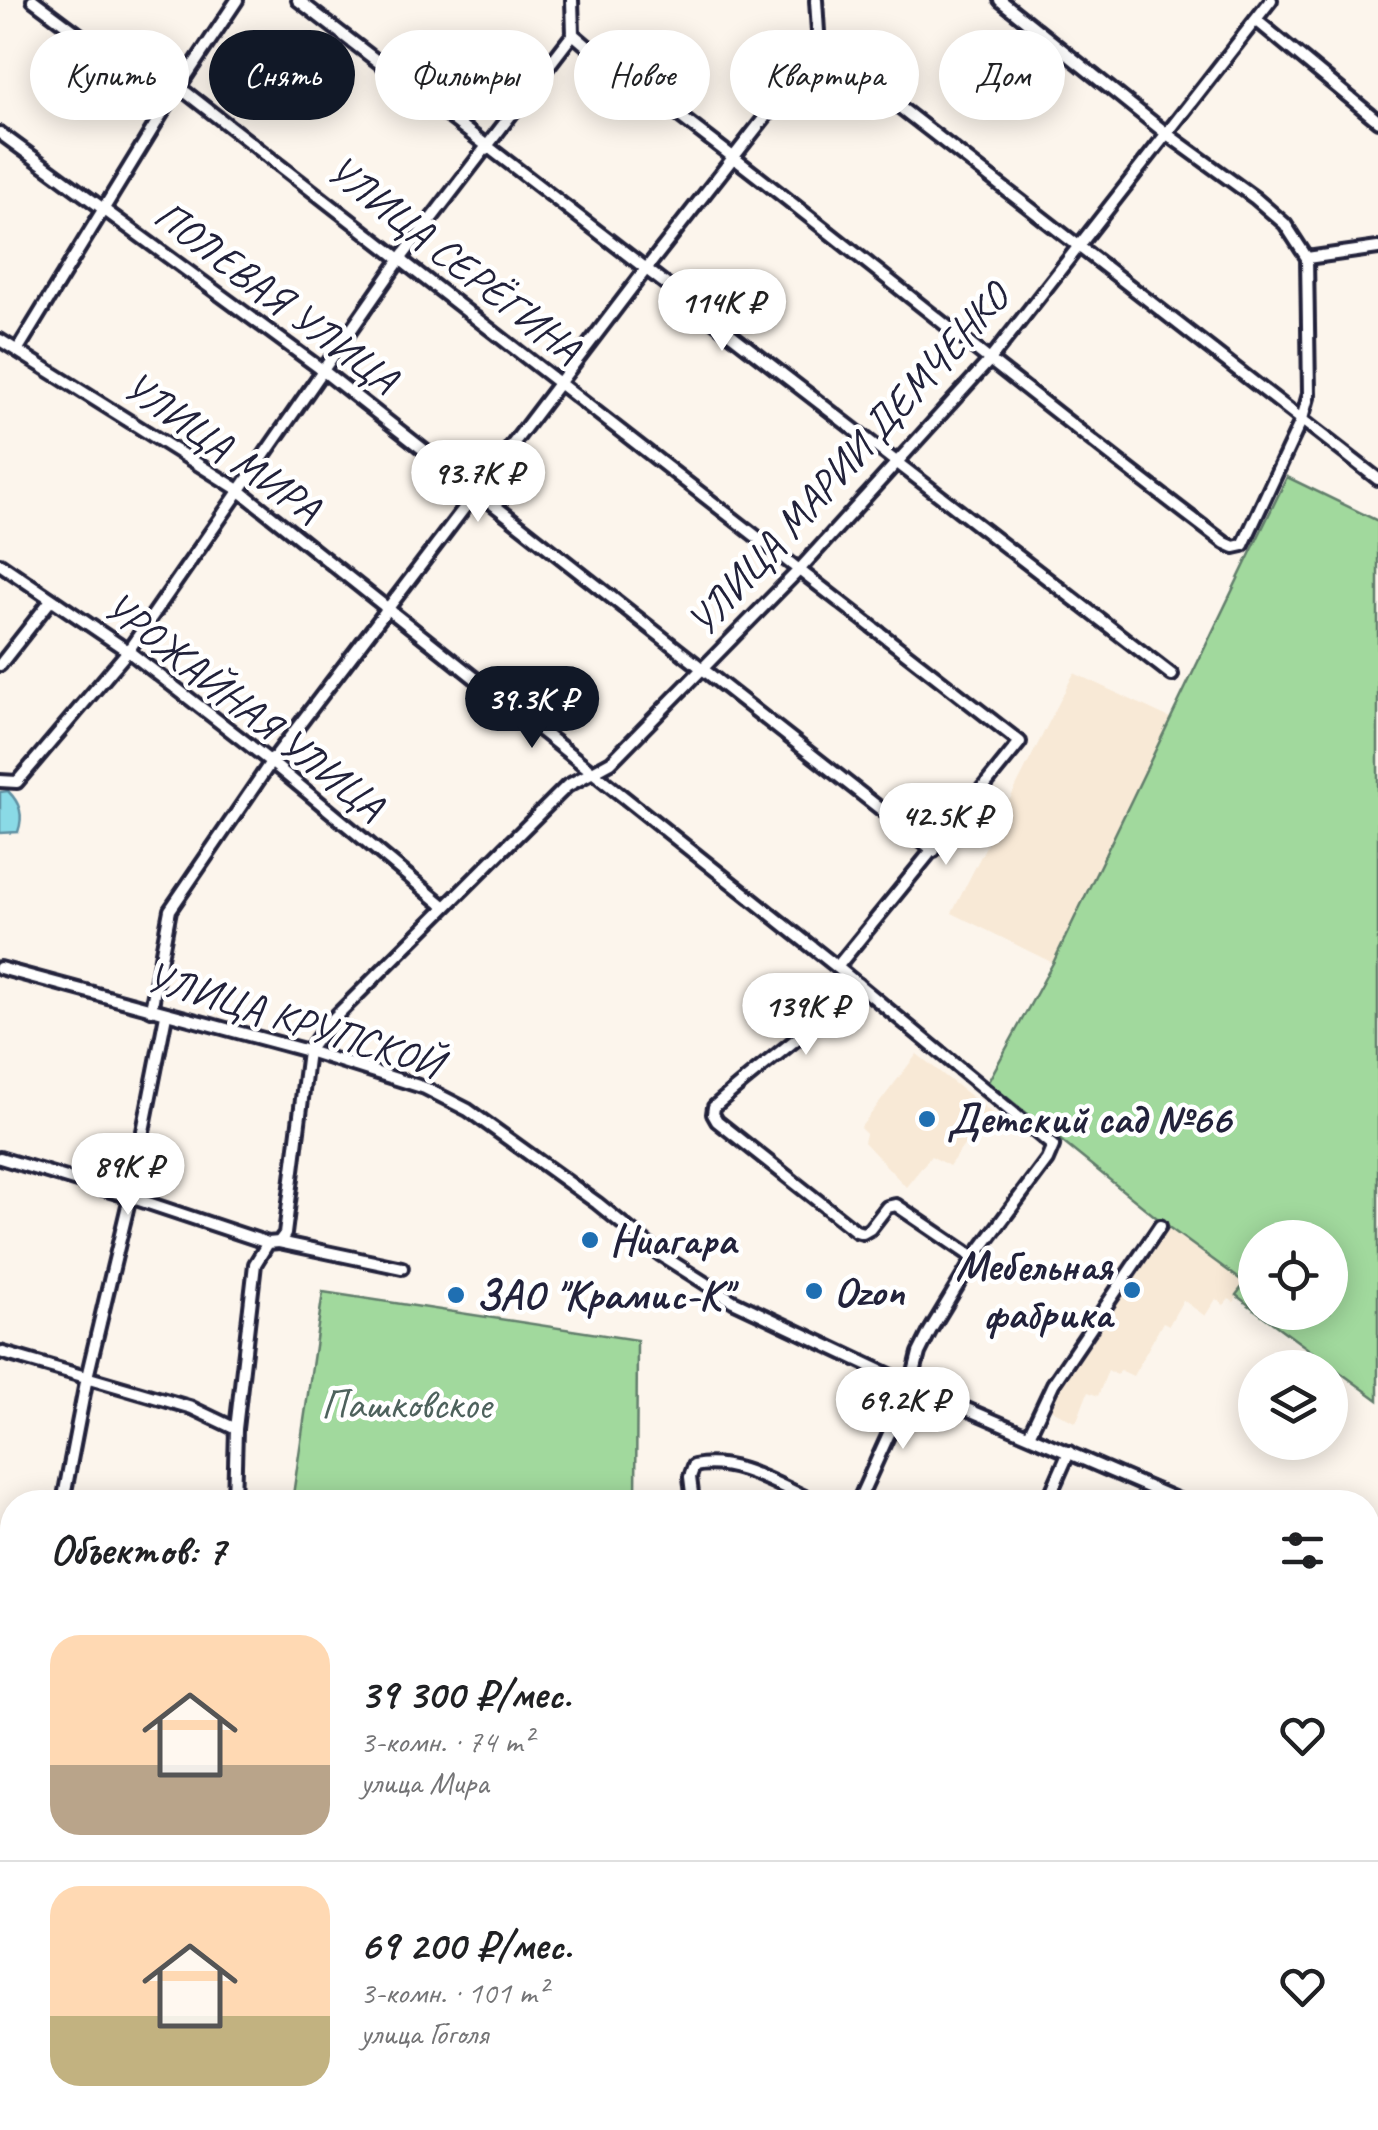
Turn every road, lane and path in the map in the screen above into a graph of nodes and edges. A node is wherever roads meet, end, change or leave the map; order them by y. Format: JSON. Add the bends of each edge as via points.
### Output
{"nodes":[{"id":1,"x":33,"y":0,"type":"edge"},
{"id":2,"x":238,"y":0,"type":"edge"},
{"id":3,"x":298,"y":0,"type":"edge"},
{"id":4,"x":572,"y":0,"type":"edge"},
{"id":5,"x":816,"y":0,"type":"edge"},
{"id":6,"x":1000,"y":0,"type":"edge"},
{"id":7,"x":1271,"y":0,"type":"edge"},
{"id":8,"x":1256,"y":20,"type":"junction"},
{"id":9,"x":73,"y":30,"type":"edge"},
{"id":10,"x":818,"y":30,"type":"edge"},
{"id":11,"x":573,"y":34,"type":"junction"},
{"id":12,"x":189,"y":71,"type":"edge"},
{"id":13,"x":189,"y":95,"type":"edge"},
{"id":14,"x":157,"y":120,"type":"edge"},
{"id":15,"x":762,"y":120,"type":"edge"},
{"id":16,"x":913,"y":120,"type":"edge"},
{"id":17,"x":1378,"y":121,"type":"edge"},
{"id":18,"x":0,"y":133,"type":"edge"},
{"id":19,"x":1167,"y":134,"type":"junction"},
{"id":20,"x":489,"y":147,"type":"junction"},
{"id":21,"x":734,"y":155,"type":"junction"},
{"id":22,"x":105,"y":208,"type":"junction"},
{"id":23,"x":1080,"y":247,"type":"junction"},
{"id":24,"x":1378,"y":248,"type":"edge"},
{"id":25,"x":400,"y":258,"type":"junction"},
{"id":26,"x":1307,"y":258,"type":"junction"},
{"id":27,"x":646,"y":270,"type":"junction"},
{"id":28,"x":0,"y":340,"type":"edge"},
{"id":29,"x":18,"y":349,"type":"junction"},
{"id":30,"x":989,"y":360,"type":"junction"},
{"id":31,"x":320,"y":369,"type":"junction"},
{"id":32,"x":560,"y":383,"type":"junction"},
{"id":33,"x":1302,"y":420,"type":"junction"},
{"id":34,"x":896,"y":464,"type":"junction"},
{"id":35,"x":1378,"y":479,"type":"edge"},
{"id":36,"x":239,"y":490,"type":"junction"},
{"id":37,"x":478,"y":492,"type":"junction"},
{"id":38,"x":0,"y":564,"type":"edge"},
{"id":39,"x":799,"y":570,"type":"junction"},
{"id":40,"x":51,"y":600,"type":"junction"},
{"id":41,"x":388,"y":611,"type":"junction"},
{"id":42,"x":128,"y":651,"type":"junction"},
{"id":43,"x":0,"y":665,"type":"edge"},
{"id":44,"x":701,"y":670,"type":"junction"},
{"id":45,"x":1172,"y":675,"type":"dead end"},
{"id":46,"x":270,"y":762,"type":"junction"},
{"id":47,"x":591,"y":773,"type":"junction"},
{"id":48,"x":0,"y":782,"type":"edge"},
{"id":49,"x":934,"y":851,"type":"junction"},
{"id":50,"x":444,"y":906,"type":"junction"},
{"id":51,"x":837,"y":967,"type":"junction"},
{"id":52,"x":0,"y":968,"type":"edge"},
{"id":53,"x":858,"y":984,"type":"junction"},
{"id":54,"x":151,"y":1010,"type":"junction"},
{"id":55,"x":166,"y":1015,"type":"junction"},
{"id":56,"x":308,"y":1050,"type":"junction"},
{"id":57,"x":0,"y":1158,"type":"edge"},
{"id":58,"x":130,"y":1197,"type":"junction"},
{"id":59,"x":1160,"y":1226,"type":"dead end"},
{"id":60,"x":274,"y":1242,"type":"junction"},
{"id":61,"x":974,"y":1258,"type":"junction"},
{"id":62,"x":402,"y":1268,"type":"dead end"},
{"id":63,"x":0,"y":1352,"type":"edge"},
{"id":64,"x":87,"y":1377,"type":"junction"},
{"id":65,"x":911,"y":1385,"type":"junction"},
{"id":66,"x":236,"y":1429,"type":"junction"},
{"id":67,"x":1028,"y":1435,"type":"junction"},
{"id":68,"x":1069,"y":1452,"type":"junction"},
{"id":69,"x":65,"y":1490,"type":"edge"},
{"id":70,"x":234,"y":1490,"type":"edge"},
{"id":71,"x":692,"y":1490,"type":"edge"},
{"id":72,"x":789,"y":1490,"type":"edge"},
{"id":73,"x":863,"y":1490,"type":"edge"},
{"id":74,"x":1052,"y":1490,"type":"edge"},
{"id":75,"x":1156,"y":1490,"type":"edge"}],
"edges":[{"from":1,"to":9,"type":"street"},
{"from":2,"to":12,"type":"street"},
{"from":3,"to":20,"type":"street"},
{"from":4,"to":11,"type":"street"},
{"from":5,"to":10,"type":"street"},
{"from":6,"to":19,"type":"street"},
{"from":7,"to":8,"type":"street","name":"УЛИЦА МАРИИ ДЕМЧЕНКО"},
{"from":8,"to":17,"type":"street"},
{"from":8,"to":19,"type":"street","name":"УЛИЦА МАРИИ ДЕМЧЕНКО"},
{"from":11,"to":20,"type":"street"},
{"from":11,"to":21,"type":"street"},
{"from":13,"to":25,"type":"street","name":"УЛИЦА СЕРЁГИНА"},
{"from":14,"to":22,"type":"street"},
{"from":15,"to":21,"type":"street"},
{"from":16,"to":23,"type":"street"},
{"from":18,"to":22,"type":"street","name":"ПОЛЕВАЯ УЛИЦА"},
{"from":19,"to":23,"type":"street","name":"УЛИЦА МАРИИ ДЕМЧЕНКО"},
{"from":19,"to":26,"type":"street","via":[[1285,224]]},
{"from":20,"to":25,"type":"street"},
{"from":20,"to":27,"type":"street"},
{"from":21,"to":27,"type":"street"},
{"from":21,"to":30,"type":"street"},
{"from":22,"to":29,"type":"street"},
{"from":22,"to":31,"type":"street","name":"ПОЛЕВАЯ УЛИЦА"},
{"from":23,"to":30,"type":"street","name":"УЛИЦА МАРИИ ДЕМЧЕНКО"},
{"from":23,"to":33,"type":"street"},
{"from":24,"to":26,"type":"street"},
{"from":25,"to":31,"type":"street"},
{"from":25,"to":32,"type":"street","name":"УЛИЦА СЕРЁГИНА"},
{"from":26,"to":33,"type":"street","via":[[1309,394]]},
{"from":27,"to":32,"type":"street"},
{"from":27,"to":34,"type":"street"},
{"from":28,"to":29,"type":"street","name":"УЛИЦА МИРА"},
{"from":29,"to":36,"type":"street","name":"УЛИЦА МИРА"},
{"from":30,"to":33,"type":"street","via":[[1234,546],[1243,545]]},
{"from":30,"to":34,"type":"street","name":"УЛИЦА МАРИИ ДЕМЧЕНКО"},
{"from":31,"to":36,"type":"street"},
{"from":31,"to":37,"type":"street","name":"ПОЛЕВАЯ УЛИЦА"},
{"from":32,"to":37,"type":"street"},
{"from":32,"to":39,"type":"street","name":"УЛИЦА СЕРЁГИНА"},
{"from":33,"to":35,"type":"street"},
{"from":34,"to":39,"type":"street","name":"УЛИЦА МАРИИ ДЕМЧЕНКО"},
{"from":34,"to":45,"type":"street"},
{"from":36,"to":41,"type":"street","name":"УЛИЦА МИРА"},
{"from":36,"to":42,"type":"street"},
{"from":37,"to":41,"type":"street"},
{"from":37,"to":44,"type":"street","name":"ПОЛЕВАЯ УЛИЦА"},
{"from":38,"to":40,"type":"street","name":"УРОЖАЙНАЯ УЛИЦА"},
{"from":39,"to":44,"type":"street","name":"УЛИЦА МАРИИ ДЕМЧЕНКО"},
{"from":39,"to":49,"type":"street","name":"УЛИЦА СЕРЁГИНА","via":[[1020,742]]},
{"from":40,"to":42,"type":"street","name":"УРОЖАЙНАЯ УЛИЦА"},
{"from":40,"to":43,"type":"street"},
{"from":41,"to":46,"type":"street"},
{"from":41,"to":47,"type":"street","name":"УЛИЦА МИРА"},
{"from":42,"to":46,"type":"street","name":"УРОЖАЙНАЯ УЛИЦА"},
{"from":42,"to":48,"type":"street","via":[[17,782]]},
{"from":44,"to":47,"type":"street","name":"УЛИЦА МАРИИ ДЕМЧЕНКО","via":[[611,762]]},
{"from":44,"to":49,"type":"street","name":"ПОЛЕВАЯ УЛИЦА"},
{"from":46,"to":50,"type":"street","name":"УРОЖАЙНАЯ УЛИЦА"},
{"from":46,"to":54,"type":"street","via":[[174,902]]},
{"from":47,"to":50,"type":"street","name":"УЛИЦА МАРИИ ДЕМЧЕНКО","via":[[567,786]]},
{"from":47,"to":51,"type":"street","name":"УЛИЦА МИРА"},
{"from":49,"to":51,"type":"street"},
{"from":50,"to":56,"type":"street","name":"УЛИЦА МАРИИ ДЕМЧЕНКО"},
{"from":51,"to":53,"type":"street","name":"УЛИЦА МИРА"},
{"from":52,"to":54,"type":"street","name":"УЛИЦА КРУПСКОЙ"},
{"from":53,"to":61,"type":"street","name":"УЛИЦА МИРА","via":[[1053,1146]]},
{"from":53,"to":61,"type":"street","via":[[714,1106],[713,1114],[856,1231],[870,1229],[896,1205]]},
{"from":54,"to":55,"type":"street","name":"УЛИЦА КРУПСКОЙ"},
{"from":55,"to":56,"type":"street","name":"УЛИЦА КРУПСКОЙ"},
{"from":55,"to":58,"type":"street"},
{"from":56,"to":60,"type":"street","via":[[284,1234]]},
{"from":56,"to":65,"type":"street","name":"УЛИЦА КРУПСКОЙ","via":[[425,1088],[468,1110],[661,1255],[734,1301]]},
{"from":57,"to":58,"type":"street"},
{"from":58,"to":60,"type":"street"},
{"from":58,"to":64,"type":"street"},
{"from":59,"to":67,"type":"street","via":[[1053,1384]]},
{"from":60,"to":62,"type":"street"},
{"from":60,"to":66,"type":"street","via":[[255,1264]]},
{"from":61,"to":65,"type":"street","via":[[919,1353]]},
{"from":63,"to":64,"type":"street"},
{"from":64,"to":66,"type":"street","via":[[192,1408]]},
{"from":64,"to":69,"type":"street"},
{"from":65,"to":67,"type":"street","name":"УЛИЦА КРУПСКОЙ"},
{"from":65,"to":73,"type":"street"},
{"from":66,"to":70,"type":"street"},
{"from":67,"to":68,"type":"street","name":"УЛИЦА КРУПСКОЙ"},
{"from":68,"to":74,"type":"street"},
{"from":68,"to":75,"type":"street","name":"УЛИЦА КРУПСКОЙ"},
{"from":71,"to":72,"type":"street","via":[[694,1466],[729,1464]]}]}
